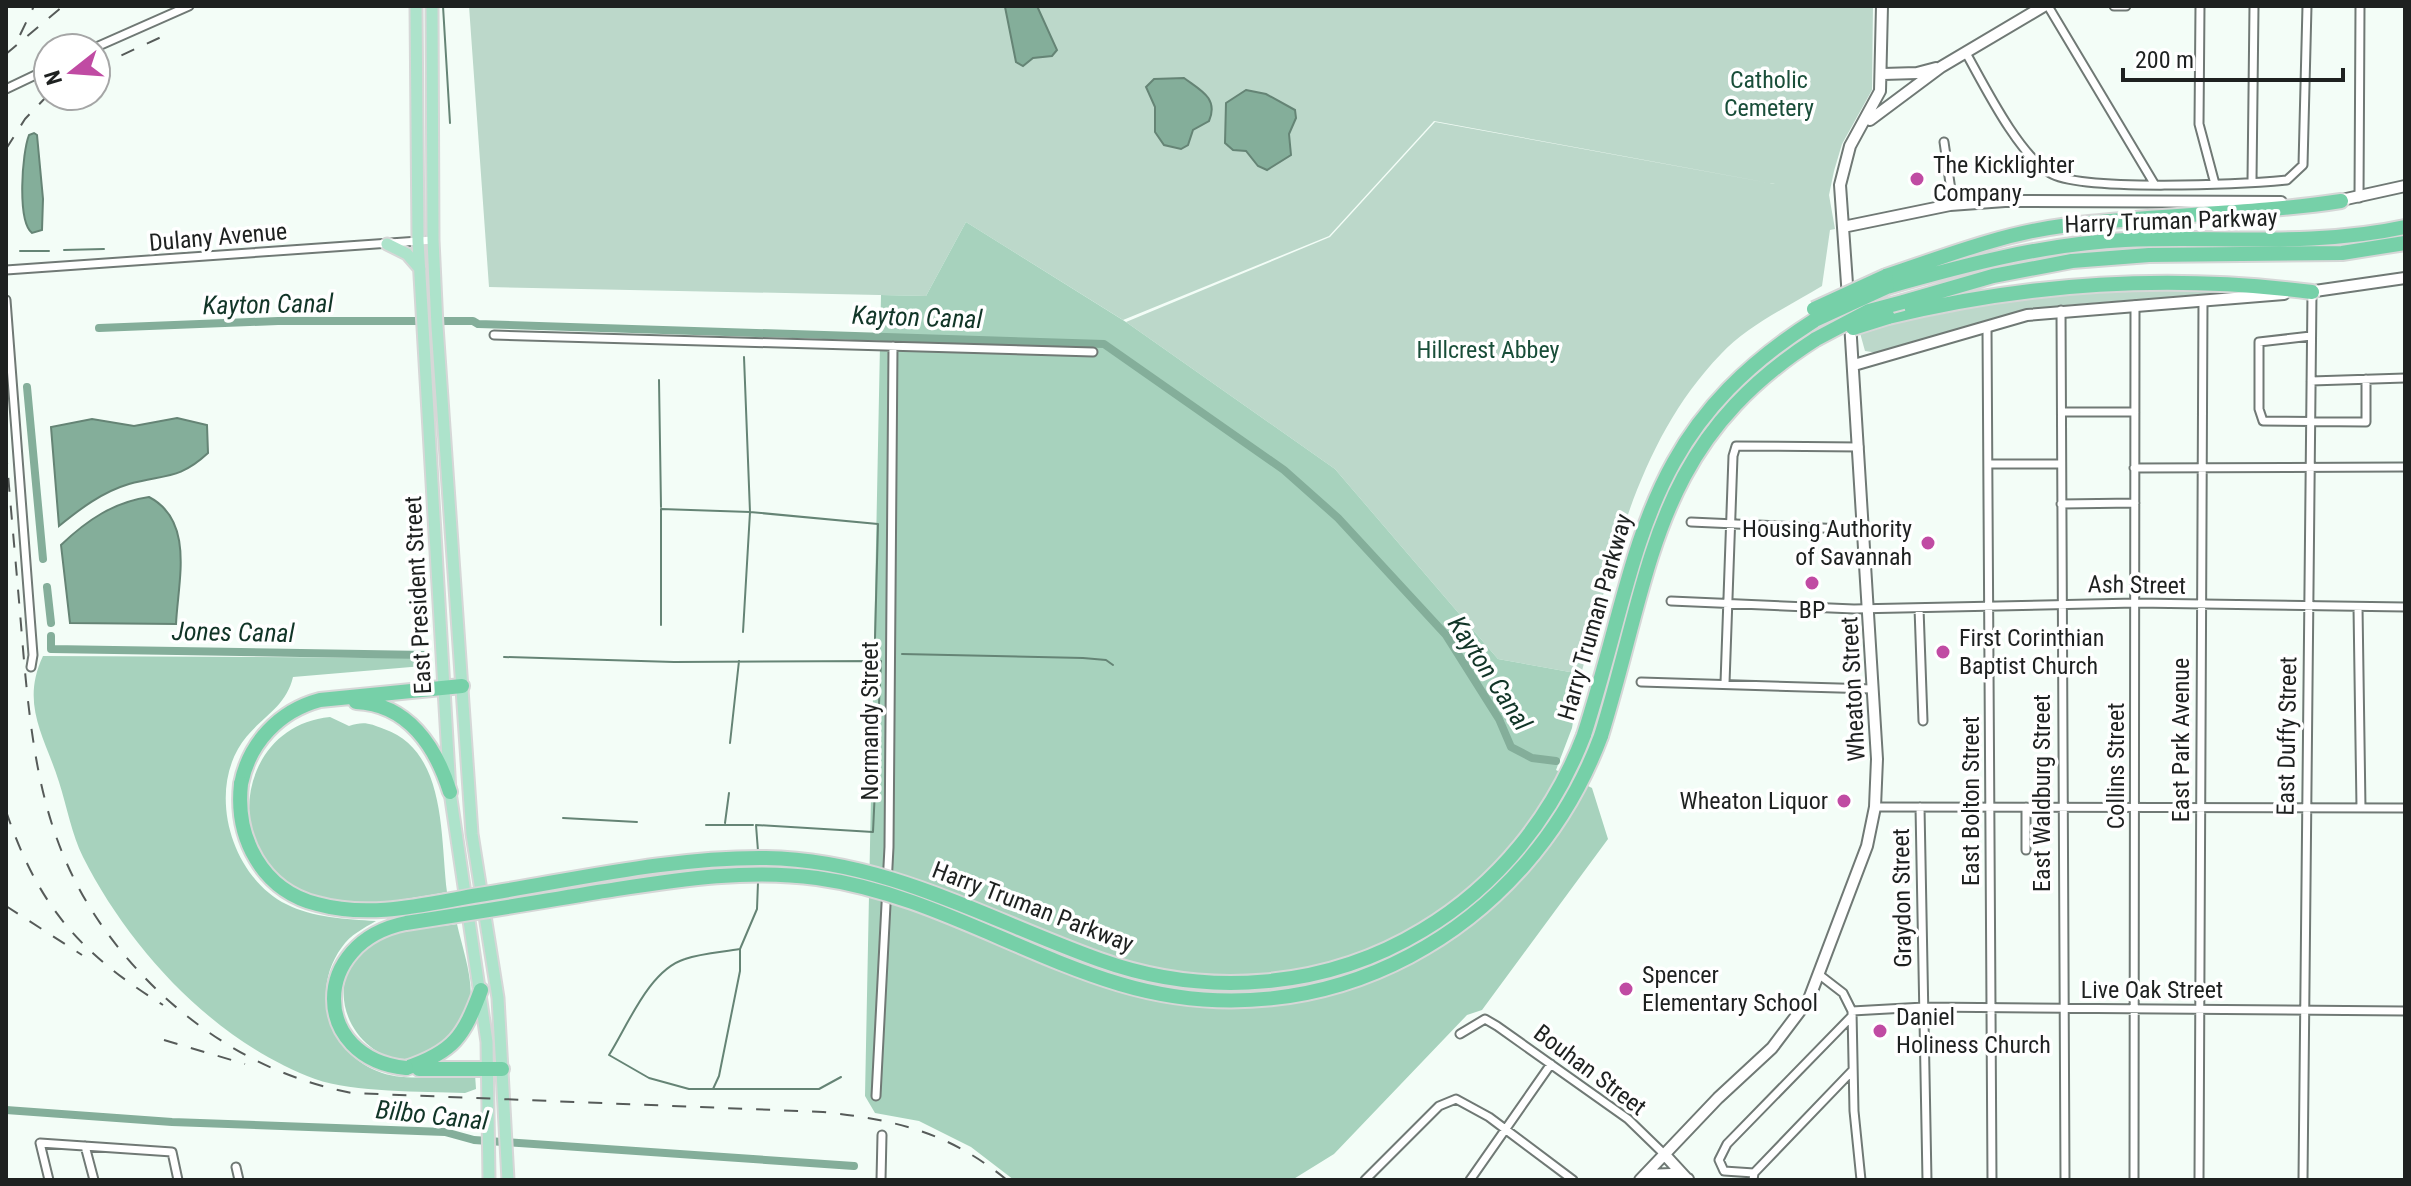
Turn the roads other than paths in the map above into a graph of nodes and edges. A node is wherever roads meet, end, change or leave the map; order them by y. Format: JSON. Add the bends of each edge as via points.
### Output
{"nodes":[{"id":1,"x":189,"y":6,"type":"edge"},
{"id":2,"x":416,"y":6,"type":"edge"},
{"id":3,"x":432,"y":6,"type":"edge"},
{"id":4,"x":1882,"y":6,"type":"edge"},
{"id":5,"x":2046,"y":6,"type":"edge"},
{"id":6,"x":2114,"y":6,"type":"edge"},
{"id":7,"x":2126,"y":6,"type":"edge"},
{"id":8,"x":2200,"y":6,"type":"edge"},
{"id":9,"x":2254,"y":6,"type":"edge"},
{"id":10,"x":2307,"y":6,"type":"edge"},
{"id":11,"x":2360,"y":6,"type":"edge"},
{"id":12,"x":112,"y":40,"type":"edge"},
{"id":13,"x":1966,"y":53,"type":"junction"},
{"id":14,"x":418,"y":67,"type":"junction"},
{"id":15,"x":1941,"y":67,"type":"junction"},
{"id":16,"x":1883,"y":74,"type":"junction"},
{"id":17,"x":32,"y":77,"type":"edge"},
{"id":18,"x":1916,"y":84,"type":"junction"},
{"id":19,"x":6,"y":89,"type":"edge"},
{"id":20,"x":1865,"y":123,"type":"junction"},
{"id":21,"x":434,"y":129,"type":"junction"},
{"id":22,"x":1944,"y":142,"type":"dead end"},
{"id":23,"x":2252,"y":180,"type":"junction"},
{"id":24,"x":2215,"y":184,"type":"junction"},
{"id":25,"x":2155,"y":185,"type":"junction"},
{"id":26,"x":2405,"y":186,"type":"edge"},
{"id":27,"x":2359,"y":198,"type":"junction"},
{"id":28,"x":2341,"y":201,"type":"junction"},
{"id":29,"x":1953,"y":204,"type":"junction"},
{"id":30,"x":1843,"y":227,"type":"junction"},
{"id":31,"x":2405,"y":227,"type":"edge"},
{"id":32,"x":433,"y":240,"type":"junction"},
{"id":33,"x":418,"y":241,"type":"junction"},
{"id":34,"x":2405,"y":243,"type":"edge"},
{"id":35,"x":387,"y":244,"type":"junction"},
{"id":36,"x":420,"y":269,"type":"junction"},
{"id":37,"x":6,"y":270,"type":"edge"},
{"id":38,"x":2405,"y":278,"type":"edge"},
{"id":39,"x":1886,"y":282,"type":"junction"},
{"id":40,"x":2312,"y":292,"type":"junction"},
{"id":41,"x":6,"y":300,"type":"edge"},
{"id":42,"x":2203,"y":300,"type":"junction"},
{"id":43,"x":2135,"y":305,"type":"junction"},
{"id":44,"x":2061,"y":310,"type":"junction"},
{"id":45,"x":1987,"y":327,"type":"junction"},
{"id":46,"x":494,"y":335,"type":"dead end"},
{"id":47,"x":2311,"y":336,"type":"junction"},
{"id":48,"x":1816,"y":342,"type":"junction"},
{"id":49,"x":893,"y":346,"type":"junction"},
{"id":50,"x":1093,"y":352,"type":"dead end"},
{"id":51,"x":1854,"y":365,"type":"junction"},
{"id":52,"x":2405,"y":378,"type":"edge"},
{"id":53,"x":2366,"y":379,"type":"junction"},
{"id":54,"x":2311,"y":381,"type":"junction"},
{"id":55,"x":2062,"y":412,"type":"junction"},
{"id":56,"x":2135,"y":412,"type":"junction"},
{"id":57,"x":2310,"y":423,"type":"junction"},
{"id":58,"x":1860,"y":447,"type":"junction"},
{"id":59,"x":1988,"y":464,"type":"junction"},
{"id":60,"x":2061,"y":464,"type":"junction"},
{"id":61,"x":2202,"y":467,"type":"junction"},
{"id":62,"x":2405,"y":467,"type":"edge"},
{"id":63,"x":2134,"y":468,"type":"junction"},
{"id":64,"x":2310,"y":468,"type":"junction"},
{"id":65,"x":2135,"y":503,"type":"junction"},
{"id":66,"x":2061,"y":504,"type":"junction"},
{"id":67,"x":1691,"y":522,"type":"dead end"},
{"id":68,"x":1731,"y":524,"type":"junction"},
{"id":69,"x":1866,"y":530,"type":"junction"},
{"id":70,"x":1671,"y":601,"type":"dead end"},
{"id":71,"x":2136,"y":603,"type":"junction"},
{"id":72,"x":2061,"y":604,"type":"junction"},
{"id":73,"x":1727,"y":606,"type":"junction"},
{"id":74,"x":2202,"y":606,"type":"junction"},
{"id":75,"x":2308,"y":606,"type":"junction"},
{"id":76,"x":1988,"y":607,"type":"junction"},
{"id":77,"x":2358,"y":607,"type":"junction"},
{"id":78,"x":2405,"y":607,"type":"edge"},
{"id":79,"x":1869,"y":608,"type":"junction"},
{"id":80,"x":1919,"y":608,"type":"junction"},
{"id":81,"x":31,"y":667,"type":"dead end"},
{"id":82,"x":1641,"y":682,"type":"dead end"},
{"id":83,"x":1725,"y":683,"type":"junction"},
{"id":84,"x":462,"y":686,"type":"junction"},
{"id":85,"x":446,"y":688,"type":"junction"},
{"id":86,"x":1873,"y":689,"type":"junction"},
{"id":87,"x":320,"y":700,"type":"junction"},
{"id":88,"x":1923,"y":721,"type":"dead end"},
{"id":89,"x":450,"y":792,"type":"junction"},
{"id":90,"x":2061,"y":806,"type":"junction"},
{"id":91,"x":2201,"y":806,"type":"junction"},
{"id":92,"x":1875,"y":807,"type":"junction"},
{"id":93,"x":1920,"y":807,"type":"junction"},
{"id":94,"x":2026,"y":807,"type":"junction"},
{"id":95,"x":2307,"y":807,"type":"junction"},
{"id":96,"x":1990,"y":808,"type":"junction"},
{"id":97,"x":2136,"y":808,"type":"junction"},
{"id":98,"x":2361,"y":808,"type":"junction"},
{"id":99,"x":2405,"y":808,"type":"edge"},
{"id":100,"x":2026,"y":850,"type":"dead end"},
{"id":101,"x":1821,"y":976,"type":"junction"},
{"id":102,"x":481,"y":990,"type":"junction"},
{"id":103,"x":1924,"y":1007,"type":"junction"},
{"id":104,"x":1992,"y":1009,"type":"junction"},
{"id":105,"x":2063,"y":1009,"type":"junction"},
{"id":106,"x":2305,"y":1009,"type":"junction"},
{"id":107,"x":2200,"y":1010,"type":"junction"},
{"id":108,"x":2405,"y":1011,"type":"edge"},
{"id":109,"x":2136,"y":1012,"type":"junction"},
{"id":110,"x":1852,"y":1013,"type":"junction"},
{"id":111,"x":1460,"y":1034,"type":"dead end"},
{"id":112,"x":1551,"y":1064,"type":"junction"},
{"id":113,"x":406,"y":1068,"type":"junction"},
{"id":114,"x":495,"y":1069,"type":"junction"},
{"id":115,"x":1852,"y":1071,"type":"junction"},
{"id":116,"x":876,"y":1096,"type":"dead end"},
{"id":117,"x":1504,"y":1129,"type":"junction"},
{"id":118,"x":882,"y":1135,"type":"dead end"},
{"id":119,"x":85,"y":1146,"type":"junction"},
{"id":120,"x":1664,"y":1154,"type":"junction"},
{"id":121,"x":236,"y":1167,"type":"dead end"},
{"id":122,"x":1754,"y":1176,"type":"edge"},
{"id":123,"x":1643,"y":1177,"type":"edge"},
{"id":124,"x":49,"y":1180,"type":"edge"},
{"id":125,"x":94,"y":1180,"type":"edge"},
{"id":126,"x":178,"y":1180,"type":"edge"},
{"id":127,"x":239,"y":1180,"type":"edge"},
{"id":128,"x":489,"y":1180,"type":"edge"},
{"id":129,"x":508,"y":1180,"type":"edge"},
{"id":130,"x":881,"y":1180,"type":"edge"},
{"id":131,"x":1365,"y":1180,"type":"edge"},
{"id":132,"x":1470,"y":1180,"type":"edge"},
{"id":133,"x":1573,"y":1180,"type":"edge"},
{"id":134,"x":1688,"y":1180,"type":"edge"},
{"id":135,"x":1861,"y":1180,"type":"edge"},
{"id":136,"x":1927,"y":1180,"type":"edge"},
{"id":137,"x":1992,"y":1180,"type":"edge"},
{"id":138,"x":2065,"y":1180,"type":"edge"},
{"id":139,"x":2134,"y":1180,"type":"edge"},
{"id":140,"x":2199,"y":1180,"type":"edge"},
{"id":141,"x":2303,"y":1180,"type":"edge"}],
"edges":[{"from":1,"to":12,"type":"street"},
{"from":2,"to":14,"type":"main road","name":"East President Street"},
{"from":3,"to":21,"type":"main road","name":"East President Street"},
{"from":4,"to":16,"type":"main road","name":"Wheaton Street"},
{"from":5,"to":13,"type":"main road"},
{"from":5,"to":25,"type":"street"},
{"from":6,"to":7,"type":"street"},
{"from":8,"to":24,"type":"street","via":[[2199,124]]},
{"from":9,"to":23,"type":"street"},
{"from":10,"to":23,"type":"street","via":[[2303,165],[2287,180]]},
{"from":11,"to":27,"type":"street"},
{"from":13,"to":15,"type":"main road"},
{"from":13,"to":25,"type":"street","via":[[2020,141],[2049,173]]},
{"from":14,"to":21,"type":"main road","via":[[429,80]]},
{"from":14,"to":33,"type":"main road","name":"East President Street"},
{"from":15,"to":16,"type":"main road"},
{"from":15,"to":18,"type":"main road"},
{"from":16,"to":18,"type":"main road"},
{"from":16,"to":20,"type":"main road","name":"Wheaton Street","via":[[1876,105]]},
{"from":17,"to":19,"type":"street"},
{"from":18,"to":20,"type":"main road"},
{"from":20,"to":30,"type":"main road","name":"Wheaton Street","via":[[1844,165]]},
{"from":21,"to":32,"type":"main road","name":"East President Street"},
{"from":22,"to":29,"type":"street"},
{"from":23,"to":24,"type":"street"},
{"from":24,"to":25,"type":"street"},
{"from":26,"to":27,"type":"main road"},
{"from":27,"to":28,"type":"main road"},
{"from":28,"to":29,"type":"main road","via":[[2072,199]]},
{"from":28,"to":39,"type":"highway","via":[[2059,226],[2006,238]]},
{"from":29,"to":30,"type":"main road"},
{"from":30,"to":51,"type":"main road","name":"Wheaton Street"},
{"from":31,"to":39,"type":"highway","name":"Harry Truman Parkway","via":[[2371,233],[2069,245]]},
{"from":32,"to":33,"type":"street","name":"Dulany Avenue"},
{"from":32,"to":84,"type":"main road","name":"East President Street"},
{"from":33,"to":35,"type":"street","name":"Dulany Avenue"},
{"from":33,"to":36,"type":"main road","name":"East President Street"},
{"from":34,"to":48,"type":"highway","name":"Harry Truman Parkway","bridge":true,"via":[[2371,249],[2098,258],[2006,273],[1869,311]]},
{"from":35,"to":36,"type":"main road","via":[[407,254]]},
{"from":35,"to":37,"type":"street","name":"Dulany Avenue"},
{"from":36,"to":85,"type":"main road","name":"East President Street"},
{"from":38,"to":40,"type":"main road"},
{"from":39,"to":87,"type":"highway","name":"Harry Truman Parkway","bridge":true,"via":[[1815,314],[1760,349],[1708,410],[1670,466],[1642,526],[1584,735],[1535,828],[1500,870],[1414,936],[1365,959],[1313,974],[1246,983],[1179,980],[1126,968],[926,888],[874,872],[795,859],[688,862],[385,910],[329,907],[290,894],[260,866],[242,829],[241,784],[247,762],[268,730]]},
{"from":40,"to":42,"type":"main road"},
{"from":40,"to":47,"type":"street","name":"East Duffy Street"},
{"from":40,"to":48,"type":"highway","bridge":true,"via":[[2250,284],[2126,283],[1982,297],[1888,317]]},
{"from":41,"to":81,"type":"street"},
{"from":42,"to":43,"type":"main road"},
{"from":42,"to":61,"type":"street","name":"East Park Avenue"},
{"from":43,"to":44,"type":"main road"},
{"from":43,"to":56,"type":"street","name":"Collins Street"},
{"from":44,"to":45,"type":"main road"},
{"from":44,"to":55,"type":"street","name":"East Waldburg Street"},
{"from":45,"to":51,"type":"main road"},
{"from":45,"to":59,"type":"street","name":"East Bolton Street"},
{"from":46,"to":49,"type":"street"},
{"from":47,"to":54,"type":"street","name":"East Duffy Street"},
{"from":47,"to":57,"type":"street","via":[[2259,342],[2263,421]]},
{"from":48,"to":113,"type":"highway","name":"Harry Truman Parkway","bridge":true,"via":[[1777,366],[1721,421],[1667,508],[1601,736],[1564,815],[1511,881],[1434,943],[1344,983],[1261,999],[1204,999],[1148,991],[1094,975],[870,888],[794,876],[716,876],[406,923],[370,934],[353,947],[339,970],[337,1016],[363,1053]]},
{"from":49,"to":50,"type":"street"},
{"from":49,"to":116,"type":"street","name":"Normandy Street","via":[[889,833]]},
{"from":51,"to":58,"type":"main road","name":"Wheaton Street"},
{"from":52,"to":53,"type":"street"},
{"from":53,"to":54,"type":"street"},
{"from":53,"to":57,"type":"street","via":[[2366,422]]},
{"from":54,"to":57,"type":"street","name":"East Duffy Street"},
{"from":55,"to":56,"type":"street"},
{"from":55,"to":60,"type":"street","name":"East Waldburg Street"},
{"from":56,"to":63,"type":"street","name":"Collins Street"},
{"from":57,"to":64,"type":"street","name":"East Duffy Street"},
{"from":58,"to":68,"type":"street","via":[[1736,446]]},
{"from":58,"to":69,"type":"main road","name":"Wheaton Street"},
{"from":59,"to":60,"type":"street"},
{"from":59,"to":76,"type":"street","name":"East Bolton Street"},
{"from":60,"to":66,"type":"street","name":"East Waldburg Street"},
{"from":61,"to":63,"type":"street"},
{"from":61,"to":64,"type":"street"},
{"from":61,"to":74,"type":"street","name":"East Park Avenue"},
{"from":62,"to":64,"type":"street"},
{"from":63,"to":65,"type":"street","name":"Collins Street"},
{"from":64,"to":75,"type":"street","name":"East Duffy Street"},
{"from":65,"to":66,"type":"street"},
{"from":65,"to":71,"type":"street","name":"Collins Street"},
{"from":66,"to":72,"type":"street","name":"East Waldburg Street"},
{"from":67,"to":68,"type":"street"},
{"from":68,"to":69,"type":"street"},
{"from":68,"to":73,"type":"street"},
{"from":69,"to":79,"type":"main road","name":"Wheaton Street"},
{"from":70,"to":73,"type":"street","name":"Ash Street"},
{"from":71,"to":72,"type":"street","name":"Ash Street"},
{"from":71,"to":74,"type":"street","name":"Ash Street"},
{"from":71,"to":97,"type":"street","name":"Collins Street"},
{"from":72,"to":76,"type":"street","name":"Ash Street"},
{"from":72,"to":90,"type":"street","name":"East Waldburg Street"},
{"from":73,"to":79,"type":"street","name":"Ash Street"},
{"from":73,"to":83,"type":"street"},
{"from":74,"to":75,"type":"street","name":"Ash Street"},
{"from":74,"to":91,"type":"street","name":"East Park Avenue"},
{"from":75,"to":77,"type":"street","name":"Ash Street"},
{"from":75,"to":95,"type":"street","name":"East Duffy Street"},
{"from":76,"to":80,"type":"street","name":"Ash Street"},
{"from":76,"to":96,"type":"street","name":"East Bolton Street"},
{"from":77,"to":78,"type":"street","name":"Ash Street"},
{"from":77,"to":98,"type":"street"},
{"from":79,"to":80,"type":"street","name":"Ash Street"},
{"from":79,"to":86,"type":"main road","name":"Wheaton Street"},
{"from":80,"to":88,"type":"street"},
{"from":82,"to":83,"type":"street"},
{"from":83,"to":86,"type":"street"},
{"from":84,"to":85,"type":"highway"},
{"from":84,"to":114,"type":"main road","name":"East President Street","via":[[472,834],[498,998]]},
{"from":85,"to":87,"type":"highway"},
{"from":85,"to":89,"type":"main road","name":"East President Street"},
{"from":86,"to":92,"type":"main road","name":"Wheaton Street"},
{"from":87,"to":89,"type":"highway","via":[[367,702],[407,720],[436,753]]},
{"from":89,"to":102,"type":"main road","name":"East President Street"},
{"from":90,"to":94,"type":"street"},
{"from":90,"to":97,"type":"street"},
{"from":90,"to":105,"type":"street","name":"East Waldburg Street"},
{"from":91,"to":95,"type":"street"},
{"from":91,"to":97,"type":"street"},
{"from":91,"to":107,"type":"street","name":"East Park Avenue"},
{"from":92,"to":93,"type":"street"},
{"from":92,"to":101,"type":"main road","name":"Wheaton Street","via":[[1860,871]]},
{"from":93,"to":96,"type":"street"},
{"from":93,"to":103,"type":"street","name":"Graydon Street"},
{"from":94,"to":96,"type":"street"},
{"from":94,"to":100,"type":"street"},
{"from":95,"to":98,"type":"street"},
{"from":95,"to":106,"type":"street","name":"East Duffy Street"},
{"from":96,"to":104,"type":"street","name":"East Bolton Street"},
{"from":97,"to":109,"type":"street","name":"Collins Street"},
{"from":98,"to":99,"type":"street"},
{"from":101,"to":110,"type":"street","via":[[1843,993]]},
{"from":101,"to":120,"type":"main road","name":"Wheaton Street","via":[[1790,1028]]},
{"from":102,"to":113,"type":"highway","via":[[458,1040],[432,1059]]},
{"from":102,"to":114,"type":"main road","name":"East President Street"},
{"from":103,"to":104,"type":"street","name":"Live Oak Street"},
{"from":103,"to":110,"type":"street","name":"Live Oak Street"},
{"from":103,"to":136,"type":"street","name":"Graydon Street"},
{"from":104,"to":105,"type":"street","name":"Live Oak Street"},
{"from":104,"to":137,"type":"street","name":"East Bolton Street"},
{"from":105,"to":109,"type":"street","name":"Live Oak Street"},
{"from":105,"to":138,"type":"street","name":"East Waldburg Street"},
{"from":106,"to":107,"type":"street","name":"Live Oak Street"},
{"from":106,"to":108,"type":"street","name":"Live Oak Street"},
{"from":106,"to":141,"type":"street","name":"East Duffy Street"},
{"from":107,"to":109,"type":"street","name":"Live Oak Street"},
{"from":107,"to":140,"type":"street","name":"East Park Avenue"},
{"from":109,"to":139,"type":"street","name":"Collins Street"},
{"from":110,"to":115,"type":"street"},
{"from":110,"to":122,"type":"street","via":[[1727,1144],[1720,1166],[1724,1171]]},
{"from":111,"to":112,"type":"street","name":"Bouhan Street","via":[[1485,1019]]},
{"from":112,"to":117,"type":"street"},
{"from":112,"to":120,"type":"street","name":"Bouhan Street","via":[[1628,1119]]},
{"from":113,"to":114,"type":"highway","name":"Harry Truman Parkway"},
{"from":114,"to":128,"type":"main road","name":"East President Street","via":[[487,1124]]},
{"from":114,"to":129,"type":"main road","name":"East President Street"},
{"from":115,"to":122,"type":"street"},
{"from":115,"to":135,"type":"street"},
{"from":117,"to":131,"type":"street","via":[[1465,1103],[1448,1100]]},
{"from":117,"to":132,"type":"street"},
{"from":117,"to":133,"type":"street"},
{"from":118,"to":130,"type":"street"},
{"from":119,"to":124,"type":"street","via":[[40,1143]]},
{"from":119,"to":125,"type":"street"},
{"from":119,"to":126,"type":"street","via":[[172,1152]]},
{"from":120,"to":123,"type":"main road","name":"Wheaton Street"},
{"from":120,"to":134,"type":"main road","name":"Bouhan Street"},
{"from":121,"to":127,"type":"street"},
{"from":123,"to":134,"type":"main road","via":[[1671,1174]]}]}
